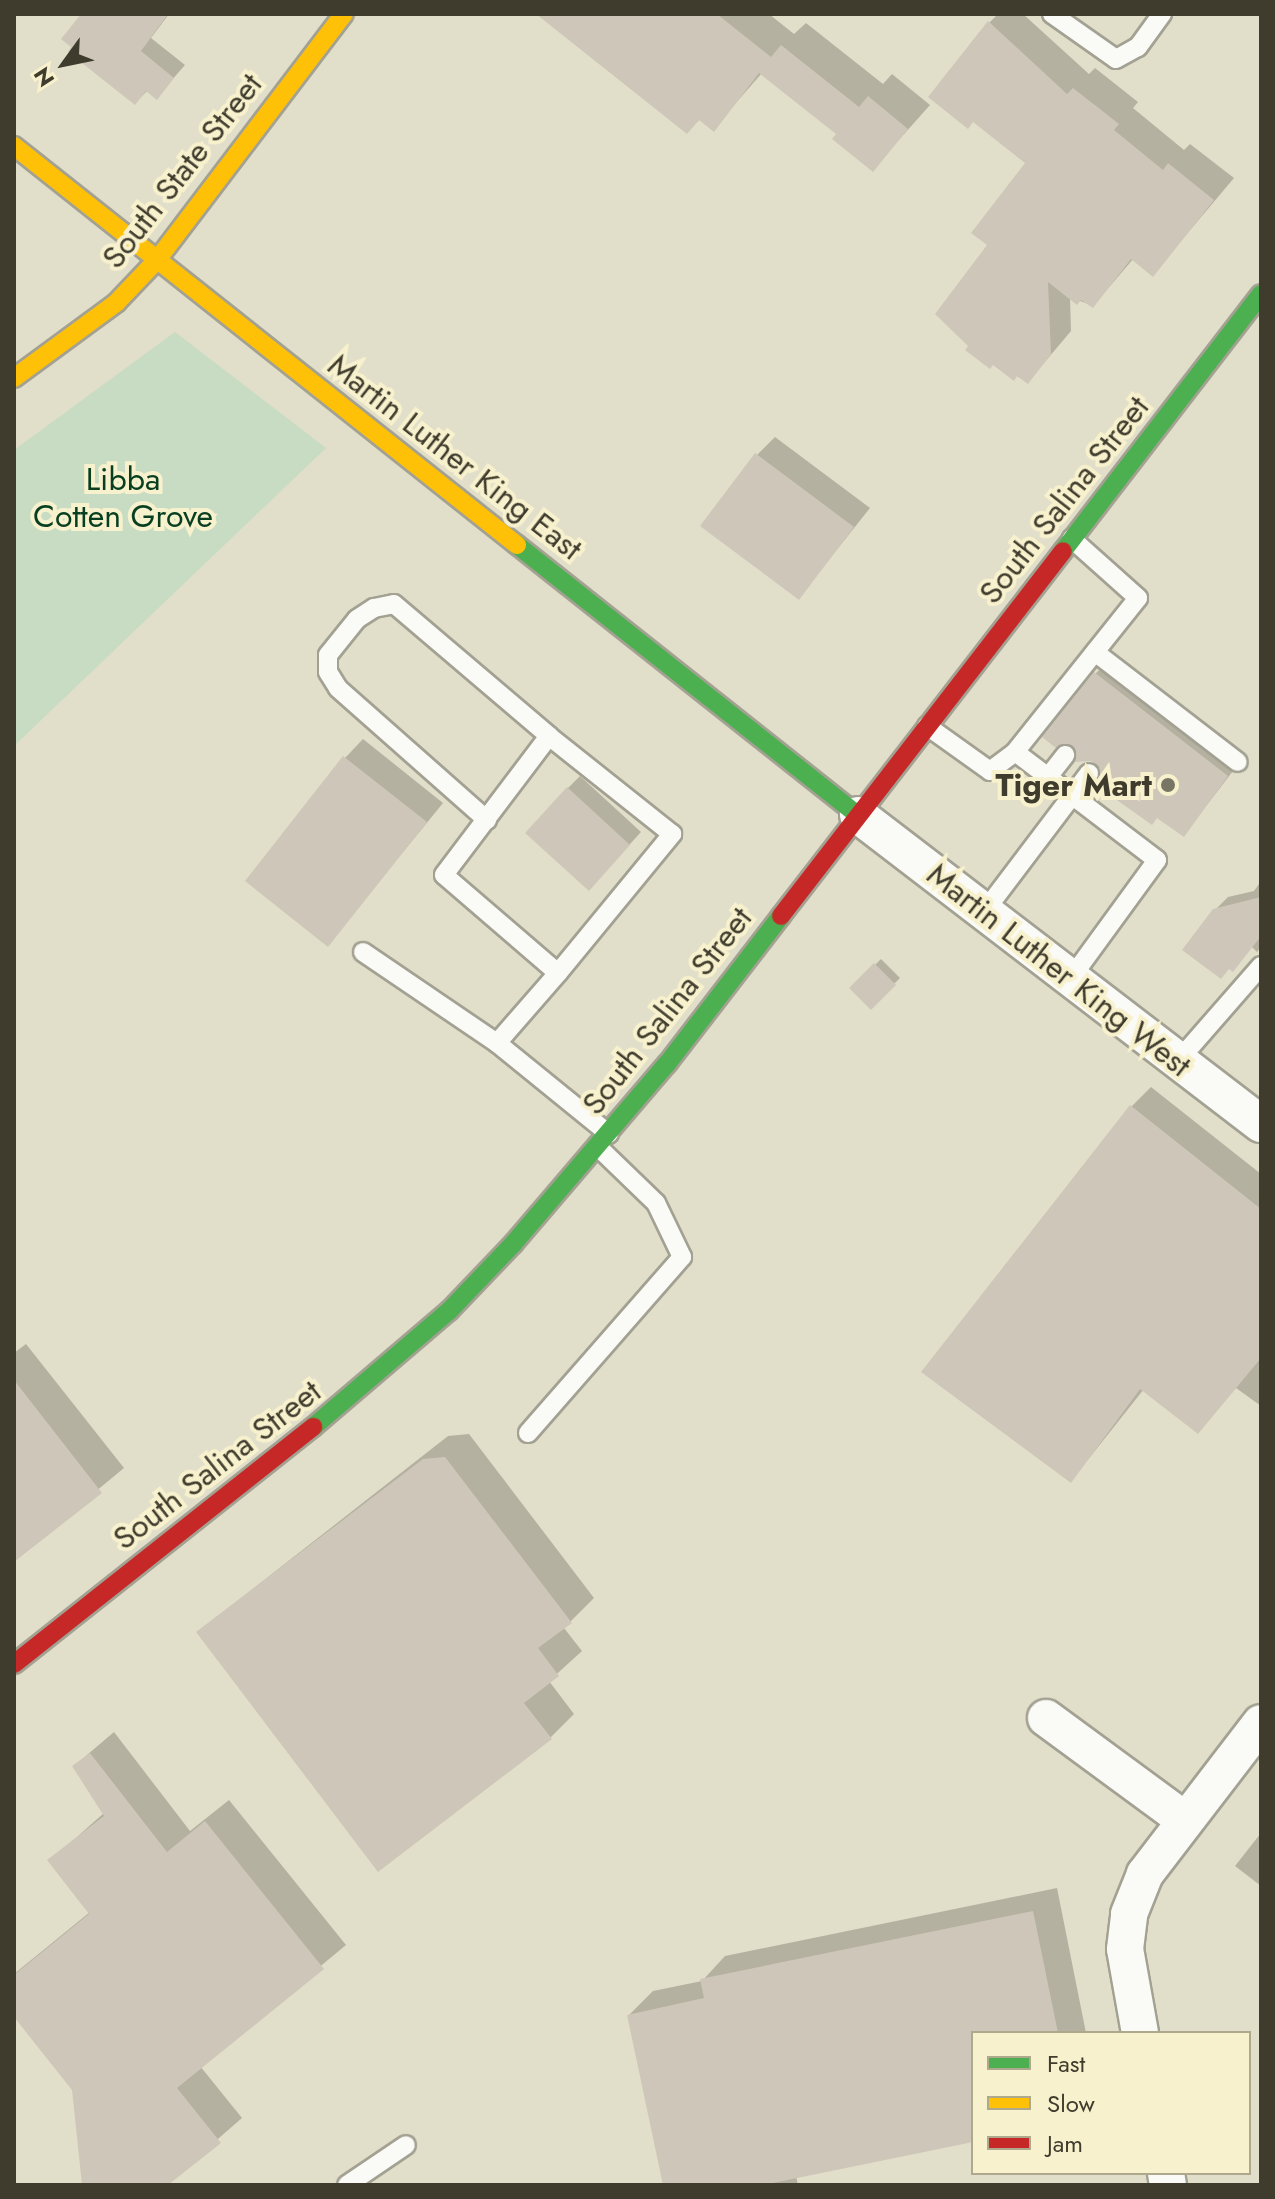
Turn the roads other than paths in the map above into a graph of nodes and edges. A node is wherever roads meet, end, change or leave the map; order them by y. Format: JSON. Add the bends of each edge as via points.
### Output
{"nodes":[{"id":1,"x":344,"y":14,"type":"edge"},
{"id":2,"x":1052,"y":14,"type":"edge"},
{"id":3,"x":1162,"y":14,"type":"edge"},
{"id":4,"x":14,"y":146,"type":"edge"},
{"id":5,"x":157,"y":260,"type":"junction"},
{"id":6,"x":1261,"y":294,"type":"edge"},
{"id":7,"x":14,"y":378,"type":"edge"},
{"id":8,"x":1072,"y":539,"type":"junction"},
{"id":9,"x":1095,"y":652,"type":"junction"},
{"id":10,"x":927,"y":726,"type":"junction"},
{"id":11,"x":549,"y":736,"type":"junction"},
{"id":12,"x":1015,"y":752,"type":"junction"},
{"id":13,"x":1065,"y":755,"type":"dead end"},
{"id":14,"x":1238,"y":762,"type":"dead end"},
{"id":15,"x":1089,"y":773,"type":"dead end"},
{"id":16,"x":1048,"y":777,"type":"junction"},
{"id":17,"x":1072,"y":795,"type":"junction"},
{"id":18,"x":858,"y":815,"type":"junction"},
{"id":19,"x":487,"y":820,"type":"junction"},
{"id":20,"x":984,"y":912,"type":"junction"},
{"id":21,"x":363,"y":952,"type":"dead end"},
{"id":22,"x":1261,"y":966,"type":"edge"},
{"id":23,"x":558,"y":973,"type":"junction"},
{"id":24,"x":1071,"y":978,"type":"junction"},
{"id":25,"x":497,"y":1043,"type":"junction"},
{"id":26,"x":1178,"y":1061,"type":"junction"},
{"id":27,"x":1261,"y":1124,"type":"edge"},
{"id":28,"x":603,"y":1140,"type":"junction"},
{"id":29,"x":528,"y":1433,"type":"dead end"},
{"id":30,"x":14,"y":1664,"type":"edge"},
{"id":31,"x":1046,"y":1718,"type":"dead end"},
{"id":32,"x":1261,"y":1723,"type":"edge"},
{"id":33,"x":1185,"y":1820,"type":"junction"},
{"id":34,"x":1140,"y":2031,"type":"edge"},
{"id":35,"x":406,"y":2145,"type":"dead end"},
{"id":36,"x":347,"y":2185,"type":"edge"}],
"edges":[{"from":1,"to":5,"type":"main road","name":"South State Street"},
{"from":2,"to":3,"type":"lane","via":[[1116,59],[1138,47]]},
{"from":4,"to":5,"type":"main road","name":"Martin Luther King East"},
{"from":5,"to":7,"type":"main road","name":"South State Street","via":[[116,303]]},
{"from":5,"to":18,"type":"main road","name":"Martin Luther King East"},
{"from":6,"to":8,"type":"main road","name":"South Salina Street"},
{"from":8,"to":9,"type":"lane","via":[[1138,598]]},
{"from":8,"to":10,"type":"main road","name":"South Salina Street"},
{"from":9,"to":12,"type":"lane"},
{"from":9,"to":14,"type":"lane","via":[[1146,702]]},
{"from":10,"to":12,"type":"lane","via":[[990,771]]},
{"from":10,"to":18,"type":"main road","name":"South Salina Street"},
{"from":11,"to":19,"type":"lane"},
{"from":11,"to":19,"type":"lane","via":[[394,604],[357,619],[328,655],[328,672],[338,688]]},
{"from":11,"to":23,"type":"lane","via":[[672,834]]},
{"from":12,"to":16,"type":"lane"},
{"from":13,"to":16,"type":"lane"},
{"from":15,"to":17,"type":"lane"},
{"from":16,"to":17,"type":"lane"},
{"from":17,"to":20,"type":"lane"},
{"from":17,"to":24,"type":"lane","via":[[1157,860]]},
{"from":18,"to":20,"type":"street","name":"Martin Luther King West"},
{"from":18,"to":28,"type":"main road","name":"South Salina Street"},
{"from":19,"to":23,"type":"lane","via":[[444,875]]},
{"from":20,"to":24,"type":"street","name":"Martin Luther King West"},
{"from":21,"to":25,"type":"lane"},
{"from":22,"to":26,"type":"lane"},
{"from":23,"to":25,"type":"lane"},
{"from":24,"to":26,"type":"street","name":"Martin Luther King West"},
{"from":25,"to":28,"type":"lane"},
{"from":26,"to":27,"type":"street","name":"Martin Luther King West"},
{"from":28,"to":29,"type":"lane","via":[[656,1203],[682,1257]]},
{"from":28,"to":30,"type":"main road","name":"South Salina Street","via":[[438,1320],[352,1396]]},
{"from":31,"to":33,"type":"street"},
{"from":32,"to":33,"type":"street"},
{"from":33,"to":34,"type":"street","via":[[1145,1874],[1129,1914],[1125,1949]]},
{"from":35,"to":36,"type":"lane"}]}
